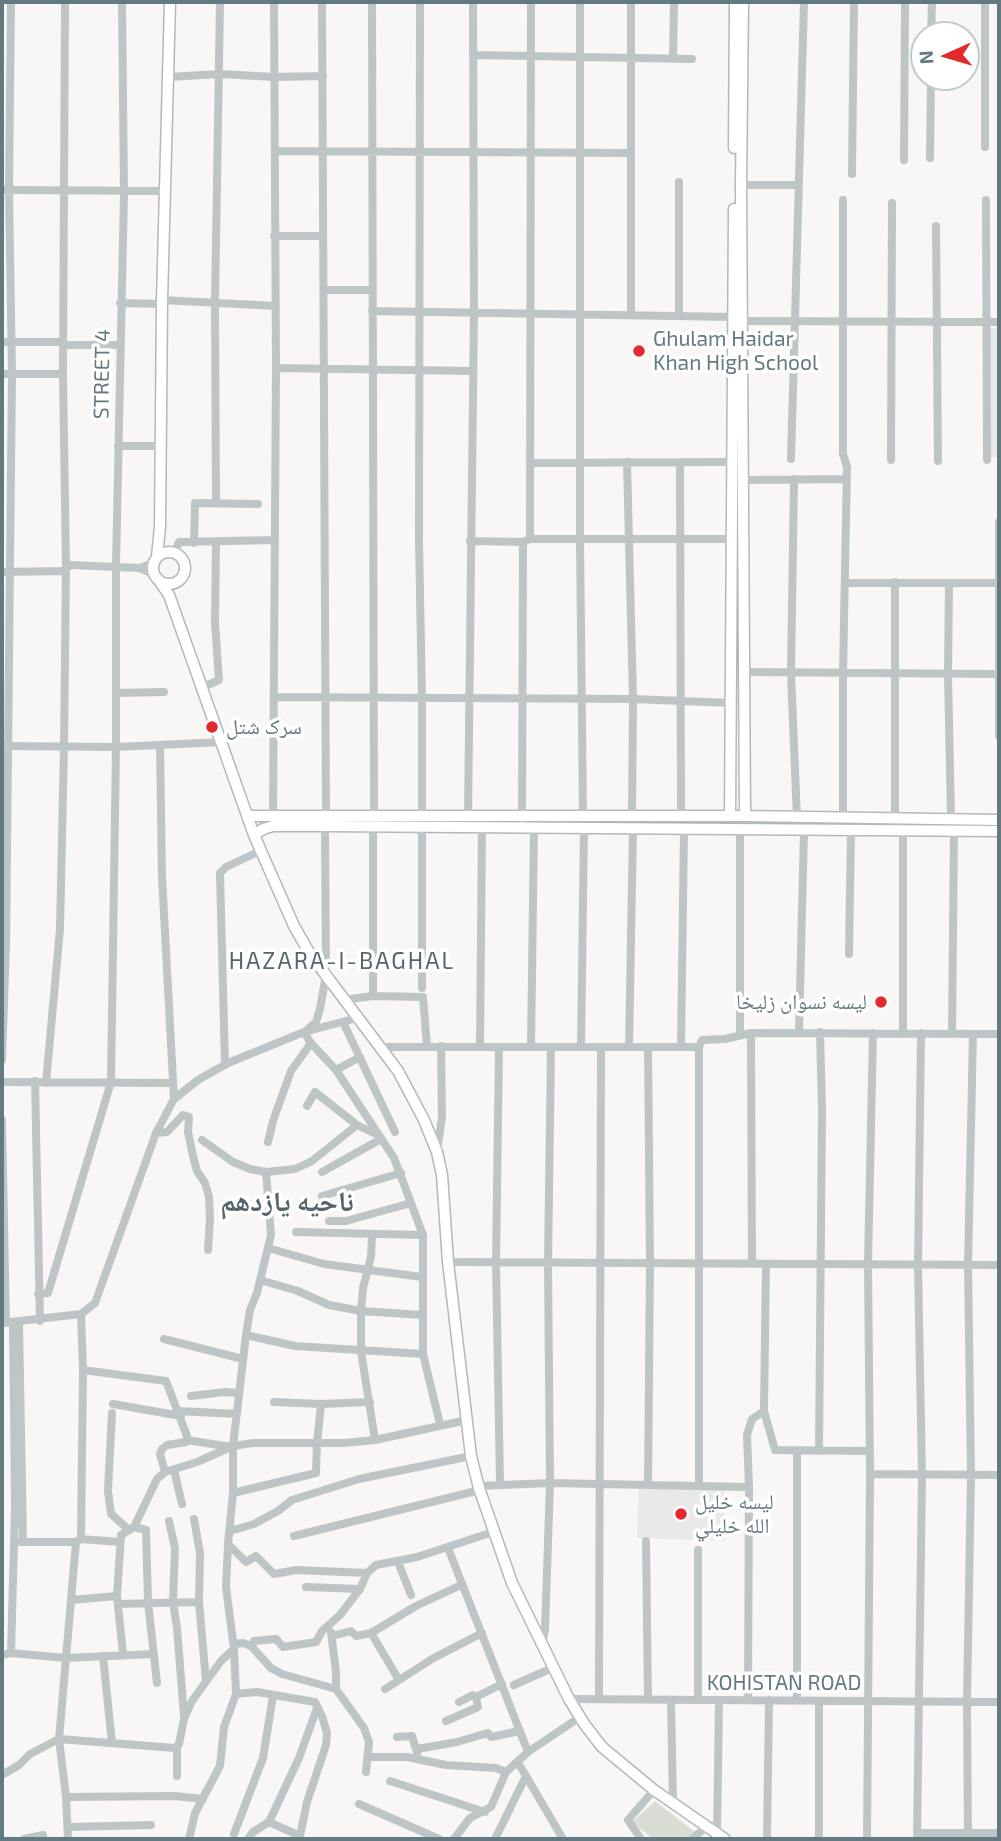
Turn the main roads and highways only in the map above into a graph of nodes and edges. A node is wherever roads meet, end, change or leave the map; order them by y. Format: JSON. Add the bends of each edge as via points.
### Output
{"nodes":[{"id":1,"x":170,"y":2,"type":"edge"},
{"id":2,"x":734,"y":2,"type":"edge"},
{"id":3,"x":743,"y":2,"type":"edge"},
{"id":4,"x":737,"y":319,"type":"junction"},
{"id":5,"x":737,"y":375,"type":"junction"},
{"id":6,"x":160,"y":512,"type":"junction"},
{"id":7,"x":173,"y":552,"type":"junction"},
{"id":8,"x":155,"y":560,"type":"junction"},
{"id":9,"x":156,"y":576,"type":"junction"},
{"id":10,"x":179,"y":580,"type":"junction"},
{"id":11,"x":182,"y":628,"type":"junction"},
{"id":12,"x":247,"y":816,"type":"junction"},
{"id":13,"x":730,"y":816,"type":"junction"},
{"id":14,"x":745,"y":816,"type":"junction"},
{"id":15,"x":326,"y":820,"type":"junction"},
{"id":16,"x":999,"y":820,"type":"edge"},
{"id":17,"x":999,"y":831,"type":"edge"},
{"id":18,"x":254,"y":835,"type":"junction"},
{"id":19,"x":721,"y":1837,"type":"edge"}],
"edges":[{"from":1,"to":6,"type":"main road"},
{"from":2,"to":4,"type":"main road"},
{"from":3,"to":4,"type":"main road"},
{"from":4,"to":5,"type":"main road"},
{"from":5,"to":13,"type":"main road"},
{"from":5,"to":14,"type":"main road"},
{"from":6,"to":7,"type":"main road"},
{"from":6,"to":8,"type":"main road"},
{"from":7,"to":8,"type":"main road"},
{"from":7,"to":10,"type":"main road","via":[[184,564]]},
{"from":8,"to":9,"type":"main road"},
{"from":9,"to":10,"type":"main road","via":[[169,583]]},
{"from":9,"to":11,"type":"main road"},
{"from":10,"to":11,"type":"main road","via":[[176,594]]},
{"from":11,"to":12,"type":"main road"},
{"from":12,"to":15,"type":"main road"},
{"from":12,"to":18,"type":"main road"},
{"from":13,"to":14,"type":"main road"},
{"from":13,"to":15,"type":"main road","via":[[374,815]]},
{"from":14,"to":16,"type":"main road"},
{"from":15,"to":17,"type":"main road","via":[[373,827]]},
{"from":15,"to":18,"type":"main road","via":[[273,826]]},
{"from":18,"to":19,"type":"main road","via":[[293,926],[410,1093],[437,1152],[471,1457],[512,1583],[569,1699],[602,1747]]}]}
